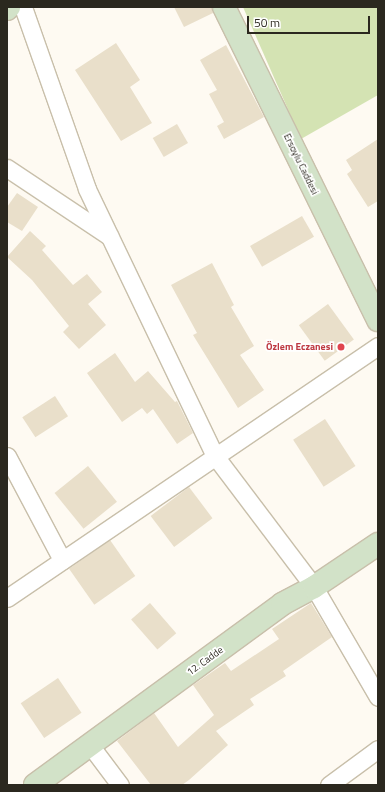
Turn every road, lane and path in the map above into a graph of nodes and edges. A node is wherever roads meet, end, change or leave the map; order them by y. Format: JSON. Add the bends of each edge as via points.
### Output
{"nodes":[{"id":1,"x":23,"y":7,"type":"edge"},
{"id":2,"x":224,"y":7,"type":"edge"},
{"id":3,"x":7,"y":168,"type":"edge"},
{"id":4,"x":110,"y":236,"type":"junction"},
{"id":5,"x":378,"y":320,"type":"edge"},
{"id":6,"x":378,"y":346,"type":"edge"},
{"id":7,"x":7,"y":456,"type":"edge"},
{"id":8,"x":215,"y":456,"type":"junction"},
{"id":9,"x":378,"y":544,"type":"edge"},
{"id":10,"x":62,"y":560,"type":"junction"},
{"id":11,"x":314,"y":587,"type":"junction"},
{"id":12,"x":7,"y":598,"type":"edge"},
{"id":13,"x":378,"y":697,"type":"edge"},
{"id":14,"x":90,"y":745,"type":"junction"},
{"id":15,"x":378,"y":748,"type":"edge"},
{"id":16,"x":35,"y":785,"type":"edge"},
{"id":17,"x":120,"y":785,"type":"edge"},
{"id":18,"x":329,"y":785,"type":"edge"}],
"edges":[{"from":1,"to":4,"type":"street","via":[[87,189]]},
{"from":2,"to":5,"type":"street","name":"Ersoylu Caddesi"},
{"from":3,"to":4,"type":"street"},
{"from":4,"to":8,"type":"street"},
{"from":6,"to":8,"type":"street"},
{"from":7,"to":10,"type":"street"},
{"from":8,"to":10,"type":"street"},
{"from":8,"to":11,"type":"street"},
{"from":9,"to":11,"type":"street","name":"12. Cadde"},
{"from":10,"to":12,"type":"street"},
{"from":11,"to":13,"type":"street"},
{"from":11,"to":14,"type":"street","name":"12. Cadde","via":[[282,604]]},
{"from":14,"to":16,"type":"street","name":"12. Cadde"},
{"from":14,"to":17,"type":"street"},
{"from":15,"to":18,"type":"street"}]}
